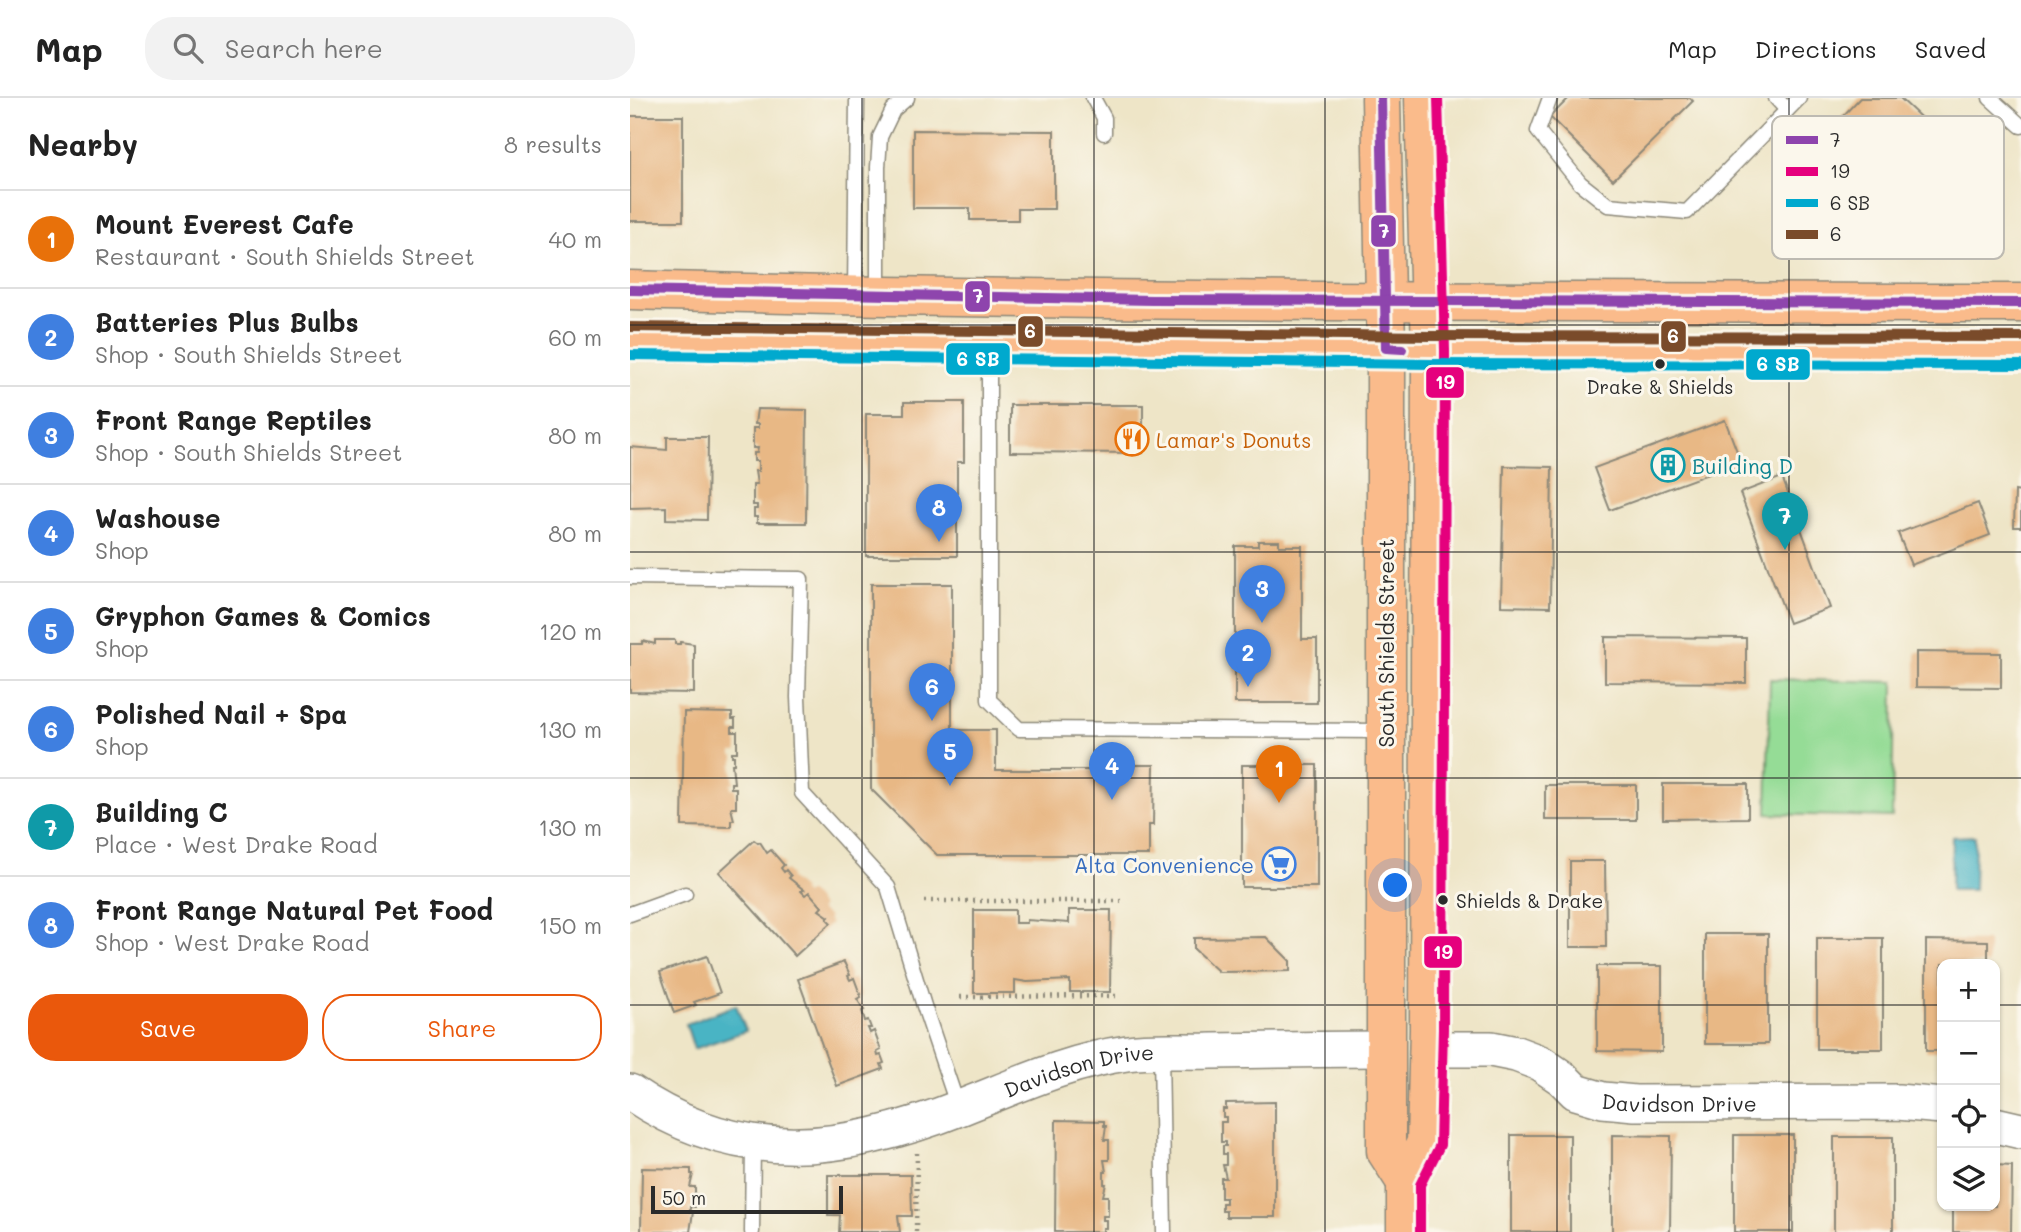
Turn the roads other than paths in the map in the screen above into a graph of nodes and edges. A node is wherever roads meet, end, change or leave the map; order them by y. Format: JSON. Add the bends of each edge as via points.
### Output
{"nodes":[{"id":1,"x":857,"y":98,"type":"edge"},
{"id":2,"x":907,"y":98,"type":"edge"},
{"id":3,"x":1093,"y":98,"type":"edge"},
{"id":4,"x":1381,"y":98,"type":"edge"},
{"id":5,"x":1424,"y":98,"type":"edge"},
{"id":6,"x":1550,"y":98,"type":"edge"},
{"id":7,"x":1776,"y":98,"type":"edge"},
{"id":8,"x":1799,"y":98,"type":"edge"},
{"id":9,"x":1990,"y":98,"type":"edge"},
{"id":10,"x":1787,"y":110,"type":"junction"},
{"id":11,"x":1781,"y":116,"type":"edge"},
{"id":12,"x":1772,"y":125,"type":"edge"},
{"id":13,"x":2021,"y":126,"type":"edge"},
{"id":14,"x":1104,"y":133,"type":"dead end"},
{"id":15,"x":630,"y":290,"type":"edge"},
{"id":16,"x":867,"y":296,"type":"junction"},
{"id":17,"x":1075,"y":297,"type":"junction"},
{"id":18,"x":1386,"y":302,"type":"junction"},
{"id":19,"x":1430,"y":302,"type":"junction"},
{"id":20,"x":2021,"y":303,"type":"edge"},
{"id":21,"x":630,"y":341,"type":"edge"},
{"id":22,"x":689,"y":342,"type":"junction"},
{"id":23,"x":989,"y":344,"type":"junction"},
{"id":24,"x":1386,"y":348,"type":"junction"},
{"id":25,"x":1431,"y":350,"type":"junction"},
{"id":26,"x":2021,"y":351,"type":"edge"},
{"id":27,"x":630,"y":577,"type":"edge"},
{"id":28,"x":1385,"y":731,"type":"junction"},
{"id":29,"x":685,"y":894,"type":"dead end"},
{"id":30,"x":1428,"y":905,"type":"junction"},
{"id":31,"x":630,"y":914,"type":"edge"},
{"id":32,"x":1386,"y":940,"type":"junction"},
{"id":33,"x":1386,"y":1049,"type":"junction"},
{"id":34,"x":1429,"y":1049,"type":"junction"},
{"id":35,"x":1161,"y":1052,"type":"junction"},
{"id":36,"x":630,"y":1093,"type":"edge"},
{"id":37,"x":1937,"y":1106,"type":"edge"},
{"id":38,"x":959,"y":1109,"type":"junction"},
{"id":39,"x":2000,"y":1126,"type":"edge"},
{"id":40,"x":2021,"y":1131,"type":"edge"},
{"id":41,"x":1426,"y":1143,"type":"junction"},
{"id":42,"x":767,"y":1144,"type":"junction"},
{"id":43,"x":1406,"y":1182,"type":"junction"},
{"id":44,"x":752,"y":1232,"type":"edge"},
{"id":45,"x":1164,"y":1232,"type":"edge"},
{"id":46,"x":1406,"y":1232,"type":"edge"}],
"edges":[{"from":1,"to":16,"type":"lane"},
{"from":2,"to":16,"type":"lane","via":[[893,110],[880,136]]},
{"from":3,"to":14,"type":"lane","via":[[1104,118]]},
{"from":4,"to":18,"type":"main road","name":"South Shields Street"},
{"from":5,"to":19,"type":"main road"},
{"from":6,"to":12,"type":"lane","via":[[1538,131],[1580,183],[1608,205],[1687,212]]},
{"from":7,"to":10,"type":"lane"},
{"from":8,"to":10,"type":"lane"},
{"from":9,"to":13,"type":"lane"},
{"from":10,"to":11,"type":"lane"},
{"from":15,"to":16,"type":"main road"},
{"from":16,"to":17,"type":"main road"},
{"from":16,"to":22,"type":"main road","via":[[844,323],[743,323]]},
{"from":17,"to":18,"type":"main road"},
{"from":17,"to":23,"type":"main road","via":[[1053,316],[1002,331]]},
{"from":18,"to":19,"type":"main road"},
{"from":18,"to":24,"type":"main road","name":"South Shields Street"},
{"from":19,"to":20,"type":"main road"},
{"from":19,"to":25,"type":"main road"},
{"from":21,"to":22,"type":"main road"},
{"from":22,"to":23,"type":"main road"},
{"from":23,"to":24,"type":"main road"},
{"from":23,"to":28,"type":"lane","via":[[989,699],[1019,729]]},
{"from":24,"to":25,"type":"main road"},
{"from":24,"to":28,"type":"main road","name":"South Shields Street"},
{"from":25,"to":26,"type":"main road"},
{"from":25,"to":30,"type":"main road"},
{"from":27,"to":38,"type":"lane","via":[[801,579],[798,696],[802,793],[888,887]]},
{"from":28,"to":30,"type":"main road","via":[[1408,750],[1408,882]]},
{"from":28,"to":32,"type":"main road","name":"South Shields Street"},
{"from":29,"to":31,"type":"lane"},
{"from":30,"to":34,"type":"main road"},
{"from":32,"to":33,"type":"main road","name":"South Shields Street"},
{"from":32,"to":34,"type":"main road","via":[[1406,952],[1410,1022]]},
{"from":33,"to":35,"type":"street","name":"Davidson Drive"},
{"from":33,"to":41,"type":"main road","via":[[1402,1063],[1406,1123]]},
{"from":33,"to":43,"type":"main road","name":"South Shields Street","via":[[1386,1152]]},
{"from":34,"to":37,"type":"street","name":"Davidson Drive","via":[[1516,1054],[1540,1063],[1576,1092],[1603,1100],[1898,1102]]},
{"from":34,"to":41,"type":"main road"},
{"from":35,"to":38,"type":"street","name":"Davidson Drive","via":[[1128,1053],[1061,1067]]},
{"from":35,"to":45,"type":"lane"},
{"from":36,"to":42,"type":"street","name":"Davidson Drive","via":[[698,1130]]},
{"from":38,"to":42,"type":"street","name":"Davidson Drive","via":[[842,1142]]},
{"from":39,"to":40,"type":"street"},
{"from":41,"to":43,"type":"main road"},
{"from":42,"to":44,"type":"lane"},
{"from":43,"to":46,"type":"main road"}]}
